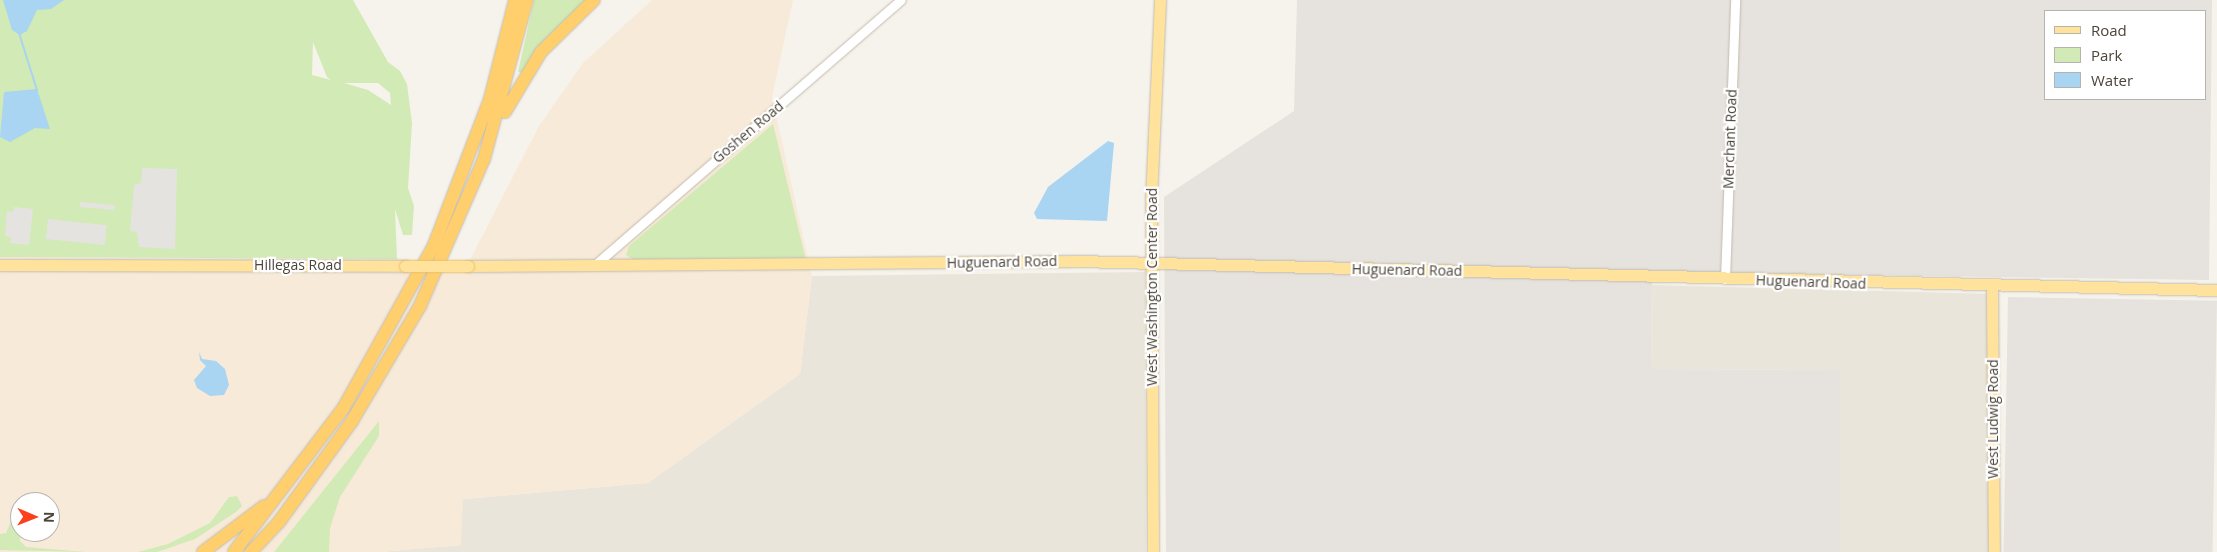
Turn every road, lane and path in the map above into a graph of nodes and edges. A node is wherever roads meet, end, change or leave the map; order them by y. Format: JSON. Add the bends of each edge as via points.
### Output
{"nodes":[{"id":1,"x":515,"y":0,"type":"edge"},
{"id":2,"x":528,"y":0,"type":"edge"},
{"id":3,"x":594,"y":0,"type":"edge"},
{"id":4,"x":901,"y":0,"type":"edge"},
{"id":5,"x":1152,"y":0,"type":"edge"},
{"id":6,"x":1160,"y":0,"type":"edge"},
{"id":7,"x":1735,"y":0,"type":"edge"},
{"id":8,"x":1155,"y":22,"type":"junction"},
{"id":9,"x":484,"y":159,"type":"junction"},
{"id":10,"x":1152,"y":262,"type":"junction"},
{"id":11,"x":596,"y":264,"type":"junction"},
{"id":12,"x":0,"y":265,"type":"edge"},
{"id":13,"x":1725,"y":279,"type":"junction"},
{"id":14,"x":1992,"y":286,"type":"junction"},
{"id":15,"x":2217,"y":290,"type":"edge"},
{"id":16,"x":295,"y":477,"type":"junction"},
{"id":17,"x":279,"y":522,"type":"junction"},
{"id":18,"x":203,"y":552,"type":"edge"},
{"id":19,"x":234,"y":552,"type":"edge"},
{"id":20,"x":251,"y":552,"type":"edge"},
{"id":21,"x":261,"y":552,"type":"edge"},
{"id":22,"x":1153,"y":552,"type":"edge"},
{"id":23,"x":1994,"y":552,"type":"edge"}],
"edges":[{"from":1,"to":16,"type":"highway","via":[[490,99],[434,245],[357,385]]},
{"from":2,"to":9,"type":"highway"},
{"from":3,"to":9,"type":"highway","via":[[554,37],[525,74]]},
{"from":4,"to":11,"type":"street","name":"Goshen Road"},
{"from":5,"to":8,"type":"main road","name":"West Washington Center Road"},
{"from":6,"to":8,"type":"main road","name":"West Washington Center Road"},
{"from":7,"to":13,"type":"street","name":"Merchant Road"},
{"from":8,"to":10,"type":"main road","name":"West Washington Center Road"},
{"from":9,"to":17,"type":"highway","via":[[442,261],[400,343],[352,421]]},
{"from":10,"to":11,"type":"main road","name":"Huguenard Road"},
{"from":10,"to":13,"type":"main road","name":"Huguenard Road"},
{"from":10,"to":22,"type":"main road","name":"West Washington Center Road"},
{"from":11,"to":12,"type":"main road","name":"Hillegas Road","bridge":true},
{"from":13,"to":14,"type":"main road","name":"Huguenard Road"},
{"from":14,"to":15,"type":"main road","name":"Huguenard Road"},
{"from":14,"to":23,"type":"main road","name":"West Ludwig Road"},
{"from":16,"to":18,"type":"highway","via":[[254,516]]},
{"from":16,"to":19,"type":"highway"},
{"from":17,"to":20,"type":"highway"},
{"from":17,"to":21,"type":"highway"}]}
